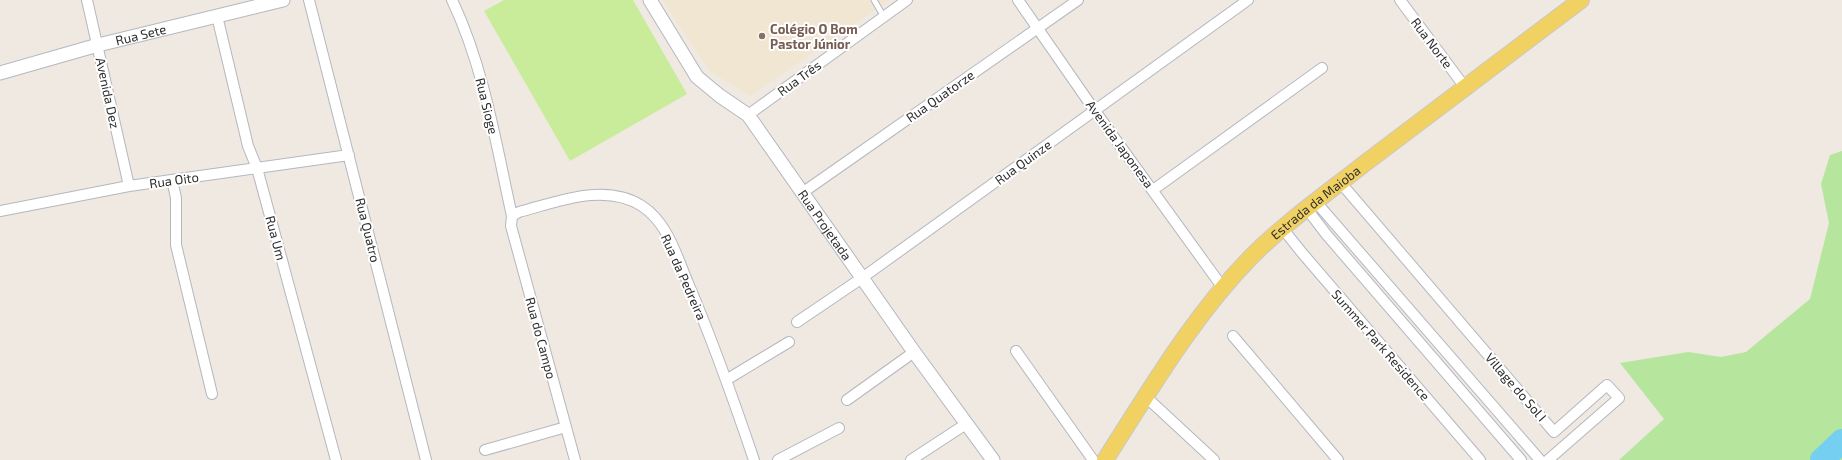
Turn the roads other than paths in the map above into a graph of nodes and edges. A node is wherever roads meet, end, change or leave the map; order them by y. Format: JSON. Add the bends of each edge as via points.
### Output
{"nodes":[{"id":1,"x":86,"y":0,"type":"edge"},
{"id":2,"x":283,"y":0,"type":"edge"},
{"id":3,"x":309,"y":0,"type":"edge"},
{"id":4,"x":452,"y":0,"type":"edge"},
{"id":5,"x":650,"y":0,"type":"edge"},
{"id":6,"x":874,"y":0,"type":"edge"},
{"id":7,"x":907,"y":0,"type":"edge"},
{"id":8,"x":1018,"y":0,"type":"edge"},
{"id":9,"x":1078,"y":0,"type":"edge"},
{"id":10,"x":1248,"y":0,"type":"edge"},
{"id":11,"x":1400,"y":0,"type":"edge"},
{"id":12,"x":1573,"y":2,"type":"edge"},
{"id":13,"x":217,"y":16,"type":"junction"},
{"id":14,"x":884,"y":17,"type":"junction"},
{"id":15,"x":1038,"y":28,"type":"junction"},
{"id":16,"x":98,"y":45,"type":"junction"},
{"id":17,"x":1322,"y":68,"type":"dead end"},
{"id":18,"x":0,"y":73,"type":"edge"},
{"id":19,"x":1464,"y":86,"type":"junction"},
{"id":20,"x":1095,"y":110,"type":"junction"},
{"id":21,"x":748,"y":115,"type":"junction"},
{"id":22,"x":349,"y":154,"type":"junction"},
{"id":23,"x":257,"y":168,"type":"junction"},
{"id":24,"x":172,"y":180,"type":"junction"},
{"id":25,"x":1340,"y":182,"type":"junction"},
{"id":26,"x":128,"y":186,"type":"junction"},
{"id":27,"x":1153,"y":190,"type":"junction"},
{"id":28,"x":802,"y":193,"type":"junction"},
{"id":29,"x":1311,"y":205,"type":"junction"},
{"id":30,"x":0,"y":211,"type":"edge"},
{"id":31,"x":512,"y":216,"type":"junction"},
{"id":32,"x":1283,"y":229,"type":"junction"},
{"id":33,"x":862,"y":278,"type":"junction"},
{"id":34,"x":1223,"y":288,"type":"junction"},
{"id":35,"x":797,"y":322,"type":"dead end"},
{"id":36,"x":1233,"y":336,"type":"dead end"},
{"id":37,"x":789,"y":342,"type":"dead end"},
{"id":38,"x":1016,"y":351,"type":"dead end"},
{"id":39,"x":914,"y":352,"type":"junction"},
{"id":40,"x":726,"y":380,"type":"junction"},
{"id":41,"x":212,"y":394,"type":"dead end"},
{"id":42,"x":1146,"y":397,"type":"junction"},
{"id":43,"x":847,"y":400,"type":"dead end"},
{"id":44,"x":966,"y":424,"type":"junction"},
{"id":45,"x":566,"y":427,"type":"junction"},
{"id":46,"x":839,"y":428,"type":"dead end"},
{"id":47,"x":1554,"y":432,"type":"junction"},
{"id":48,"x":1565,"y":444,"type":"junction"},
{"id":49,"x":485,"y":450,"type":"dead end"},
{"id":50,"x":336,"y":460,"type":"edge"},
{"id":51,"x":426,"y":460,"type":"edge"},
{"id":52,"x":575,"y":460,"type":"edge"},
{"id":53,"x":754,"y":460,"type":"edge"},
{"id":54,"x":778,"y":460,"type":"edge"},
{"id":55,"x":911,"y":460,"type":"edge"},
{"id":56,"x":993,"y":460,"type":"edge"},
{"id":57,"x":1093,"y":460,"type":"edge"},
{"id":58,"x":1105,"y":460,"type":"edge"},
{"id":59,"x":1214,"y":460,"type":"edge"},
{"id":60,"x":1338,"y":460,"type":"edge"},
{"id":61,"x":1480,"y":460,"type":"edge"},
{"id":62,"x":1521,"y":460,"type":"edge"},
{"id":63,"x":1540,"y":460,"type":"edge"},
{"id":64,"x":1548,"y":460,"type":"edge"}],
"edges":[{"from":1,"to":16,"type":"street","name":"Avenida Dez"},
{"from":2,"to":13,"type":"street","name":"Rua Sete"},
{"from":3,"to":22,"type":"street","name":"Rua Quatro"},
{"from":4,"to":31,"type":"street","name":"Rua Sioge","via":[[472,48],[487,102]]},
{"from":5,"to":21,"type":"street","name":"Rua Projetada","via":[[697,77]]},
{"from":6,"to":14,"type":"lane"},
{"from":7,"to":14,"type":"street","name":"Rua Três"},
{"from":8,"to":15,"type":"street","name":"Avenida Japonesa"},
{"from":9,"to":15,"type":"street","name":"Rua Quatorze"},
{"from":10,"to":20,"type":"street","name":"Rua Quinze"},
{"from":11,"to":19,"type":"street","name":"Rua Norte"},
{"from":12,"to":19,"type":"main road","name":"Estrada da Maioba"},
{"from":13,"to":16,"type":"street","name":"Rua Sete"},
{"from":13,"to":23,"type":"street","name":"Rua Um","via":[[248,146]]},
{"from":14,"to":21,"type":"street","name":"Rua Três"},
{"from":15,"to":20,"type":"street","name":"Avenida Japonesa"},
{"from":15,"to":28,"type":"street","name":"Rua Quatorze"},
{"from":16,"to":18,"type":"street","name":"Rua Sete"},
{"from":16,"to":26,"type":"street","name":"Avenida Dez"},
{"from":17,"to":27,"type":"street"},
{"from":19,"to":25,"type":"main road","name":"Estrada da Maioba"},
{"from":20,"to":27,"type":"street","name":"Avenida Japonesa"},
{"from":20,"to":33,"type":"street","name":"Rua Quinze"},
{"from":21,"to":28,"type":"street","name":"Rua Projetada"},
{"from":22,"to":23,"type":"street","name":"Rua Oito"},
{"from":22,"to":51,"type":"street","name":"Rua Quatro"},
{"from":23,"to":24,"type":"street","name":"Rua Oito"},
{"from":23,"to":50,"type":"street","name":"Rua Um"},
{"from":24,"to":26,"type":"street","name":"Rua Oito"},
{"from":24,"to":41,"type":"street","via":[[176,198],[176,245]]},
{"from":25,"to":29,"type":"main road","name":"Estrada da Maioba"},
{"from":25,"to":47,"type":"street","name":"Village do Sol I"},
{"from":26,"to":30,"type":"street","name":"Rua Oito"},
{"from":27,"to":34,"type":"street","name":"Avenida Japonesa"},
{"from":28,"to":33,"type":"street","name":"Rua Projetada"},
{"from":29,"to":32,"type":"main road","name":"Estrada da Maioba"},
{"from":29,"to":62,"type":"street","via":[[1326,234]]},
{"from":29,"to":63,"type":"street","via":[[1336,226]]},
{"from":31,"to":40,"type":"street","name":"Rua da Pedreira","via":[[579,196],[607,195],[642,206],[657,220],[669,238]]},
{"from":31,"to":45,"type":"street","name":"Rua do Campo","via":[[510,226]]},
{"from":32,"to":34,"type":"main road","name":"Estrada da Maioba"},
{"from":32,"to":61,"type":"street","name":"Summer Park Residence"},
{"from":33,"to":35,"type":"street","name":"Rua Quinze"},
{"from":33,"to":39,"type":"street","name":"Rua Projetada"},
{"from":34,"to":42,"type":"main road","name":"Estrada da Maioba"},
{"from":36,"to":60,"type":"street"},
{"from":37,"to":40,"type":"street"},
{"from":38,"to":57,"type":"street"},
{"from":39,"to":43,"type":"street"},
{"from":39,"to":44,"type":"street","name":"Rua Projetada"},
{"from":40,"to":53,"type":"street","name":"Rua da Pedreira"},
{"from":42,"to":58,"type":"main road","name":"Estrada da Maioba"},
{"from":42,"to":59,"type":"street"},
{"from":44,"to":55,"type":"street"},
{"from":44,"to":56,"type":"street","name":"Rua Projetada"},
{"from":45,"to":49,"type":"street"},
{"from":45,"to":52,"type":"street","name":"Rua do Campo"},
{"from":46,"to":54,"type":"street"},
{"from":47,"to":48,"type":"street"},
{"from":47,"to":48,"type":"street","name":"Village do Sol I","via":[[1607,385],[1619,398]]},
{"from":48,"to":64,"type":"street","name":"Village do Sol I"}]}
